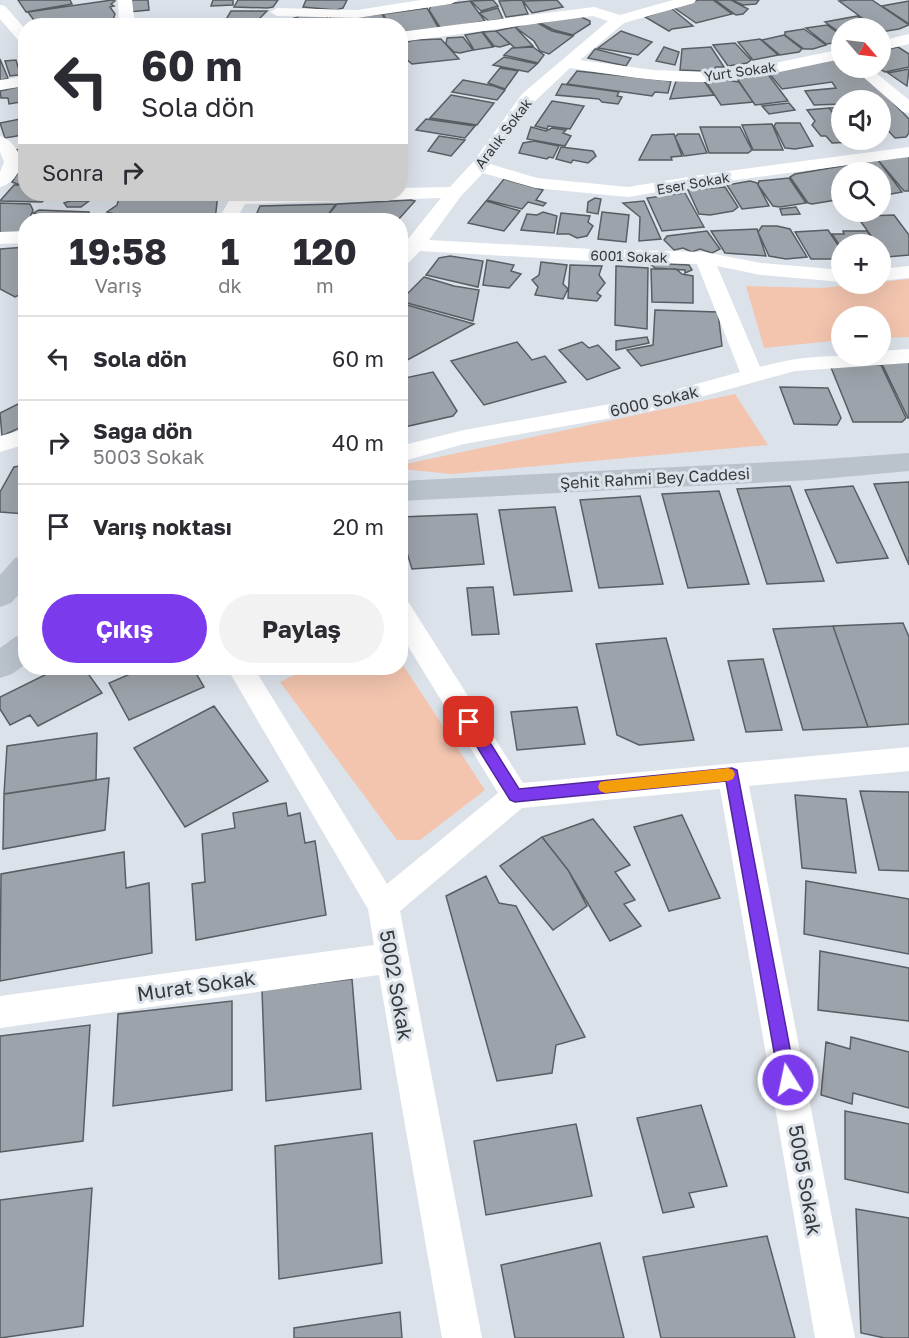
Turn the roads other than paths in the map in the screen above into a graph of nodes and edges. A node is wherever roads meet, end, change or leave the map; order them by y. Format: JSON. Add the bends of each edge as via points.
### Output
{"nodes":[{"id":1,"x":125,"y":0,"type":"edge"},
{"id":2,"x":451,"y":0,"type":"edge"},
{"id":3,"x":579,"y":0,"type":"edge"},
{"id":4,"x":689,"y":0,"type":"edge"},
{"id":5,"x":282,"y":6,"type":"edge"},
{"id":6,"x":0,"y":9,"type":"edge"},
{"id":7,"x":594,"y":10,"type":"junction"},
{"id":8,"x":126,"y":18,"type":"edge"},
{"id":9,"x":619,"y":20,"type":"junction"},
{"id":10,"x":18,"y":31,"type":"edge"},
{"id":11,"x":408,"y":36,"type":"edge"},
{"id":12,"x":909,"y":39,"type":"edge"},
{"id":13,"x":891,"y":43,"type":"edge"},
{"id":14,"x":831,"y":56,"type":"edge"},
{"id":15,"x":566,"y":63,"type":"junction"},
{"id":16,"x":873,"y":78,"type":"edge"},
{"id":17,"x":18,"y":82,"type":"edge"},
{"id":18,"x":0,"y":85,"type":"edge"},
{"id":19,"x":909,"y":108,"type":"edge"},
{"id":20,"x":0,"y":141,"type":"edge"},
{"id":21,"x":909,"y":152,"type":"edge"},
{"id":22,"x":479,"y":166,"type":"junction"},
{"id":23,"x":0,"y":182,"type":"edge"},
{"id":24,"x":455,"y":192,"type":"junction"},
{"id":25,"x":408,"y":193,"type":"edge"},
{"id":26,"x":18,"y":237,"type":"edge"},
{"id":27,"x":0,"y":238,"type":"edge"},
{"id":28,"x":415,"y":245,"type":"junction"},
{"id":29,"x":408,"y":252,"type":"edge"},
{"id":30,"x":704,"y":258,"type":"junction"},
{"id":31,"x":909,"y":272,"type":"edge"},
{"id":32,"x":891,"y":274,"type":"edge"},
{"id":33,"x":831,"y":275,"type":"edge"},
{"id":34,"x":909,"y":356,"type":"edge"},
{"id":35,"x":753,"y":377,"type":"junction"},
{"id":36,"x":18,"y":438,"type":"edge"},
{"id":37,"x":0,"y":444,"type":"edge"},
{"id":38,"x":408,"y":452,"type":"edge"},
{"id":39,"x":909,"y":462,"type":"edge"},
{"id":40,"x":408,"y":491,"type":"edge"},
{"id":41,"x":18,"y":575,"type":"edge"},
{"id":42,"x":0,"y":595,"type":"edge"},
{"id":43,"x":408,"y":623,"type":"edge"},
{"id":44,"x":18,"y":652,"type":"edge"},
{"id":45,"x":0,"y":665,"type":"edge"},
{"id":46,"x":244,"y":675,"type":"edge"},
{"id":47,"x":909,"y":759,"type":"edge"},
{"id":48,"x":732,"y":774,"type":"junction"},
{"id":49,"x":515,"y":796,"type":"junction"},
{"id":50,"x":383,"y":906,"type":"junction"},
{"id":51,"x":392,"y":958,"type":"junction"},
{"id":52,"x":0,"y":1012,"type":"edge"},
{"id":53,"x":462,"y":1338,"type":"edge"},
{"id":54,"x":835,"y":1338,"type":"edge"}],
"edges":[{"from":1,"to":8,"type":"street"},
{"from":2,"to":5,"type":"street","via":[[357,14]]},
{"from":3,"to":7,"type":"street"},
{"from":4,"to":9,"type":"street"},
{"from":6,"to":10,"type":"street"},
{"from":7,"to":9,"type":"street"},
{"from":7,"to":11,"type":"street"},
{"from":9,"to":15,"type":"street","name":"Aralık Sokak"},
{"from":12,"to":13,"type":"street"},
{"from":14,"to":15,"type":"street","name":"Yurt Sokak","via":[[703,77]]},
{"from":15,"to":22,"type":"street","name":"Aralık Sokak","via":[[528,98]]},
{"from":16,"to":19,"type":"street"},
{"from":17,"to":18,"type":"street"},
{"from":20,"to":23,"type":"street","via":[[13,155],[14,163]]},
{"from":21,"to":22,"type":"street","name":"Eser Sokak","via":[[628,192],[535,183]]},
{"from":22,"to":24,"type":"street","name":"Aralık Sokak"},
{"from":24,"to":25,"type":"street"},
{"from":24,"to":28,"type":"street","name":"Aralık Sokak"},
{"from":26,"to":27,"type":"street"},
{"from":28,"to":29,"type":"street","name":"Aralık Sokak"},
{"from":28,"to":30,"type":"street","name":"6001 Sokak"},
{"from":30,"to":33,"type":"street","name":"6001 Sokak","via":[[761,269]]},
{"from":30,"to":35,"type":"street"},
{"from":31,"to":32,"type":"street"},
{"from":34,"to":35,"type":"street","name":"6000 Sokak","via":[[794,364]]},
{"from":35,"to":38,"type":"street","name":"6000 Sokak","via":[[651,404],[464,437]]},
{"from":36,"to":37,"type":"street"},
{"from":39,"to":40,"type":"main road","name":"Şehit Rahmi Bey Caddesi"},
{"from":41,"to":42,"type":"main road"},
{"from":43,"to":49,"type":"street"},
{"from":44,"to":45,"type":"main road"},
{"from":46,"to":50,"type":"street","name":"5002 Sokak"},
{"from":47,"to":48,"type":"street"},
{"from":48,"to":49,"type":"street"},
{"from":48,"to":54,"type":"street","name":"5005 Sokak"},
{"from":49,"to":50,"type":"street"},
{"from":50,"to":51,"type":"street","name":"5002 Sokak"},
{"from":51,"to":52,"type":"street","name":"Murat Sokak"},
{"from":51,"to":53,"type":"street","name":"5002 Sokak"}]}
